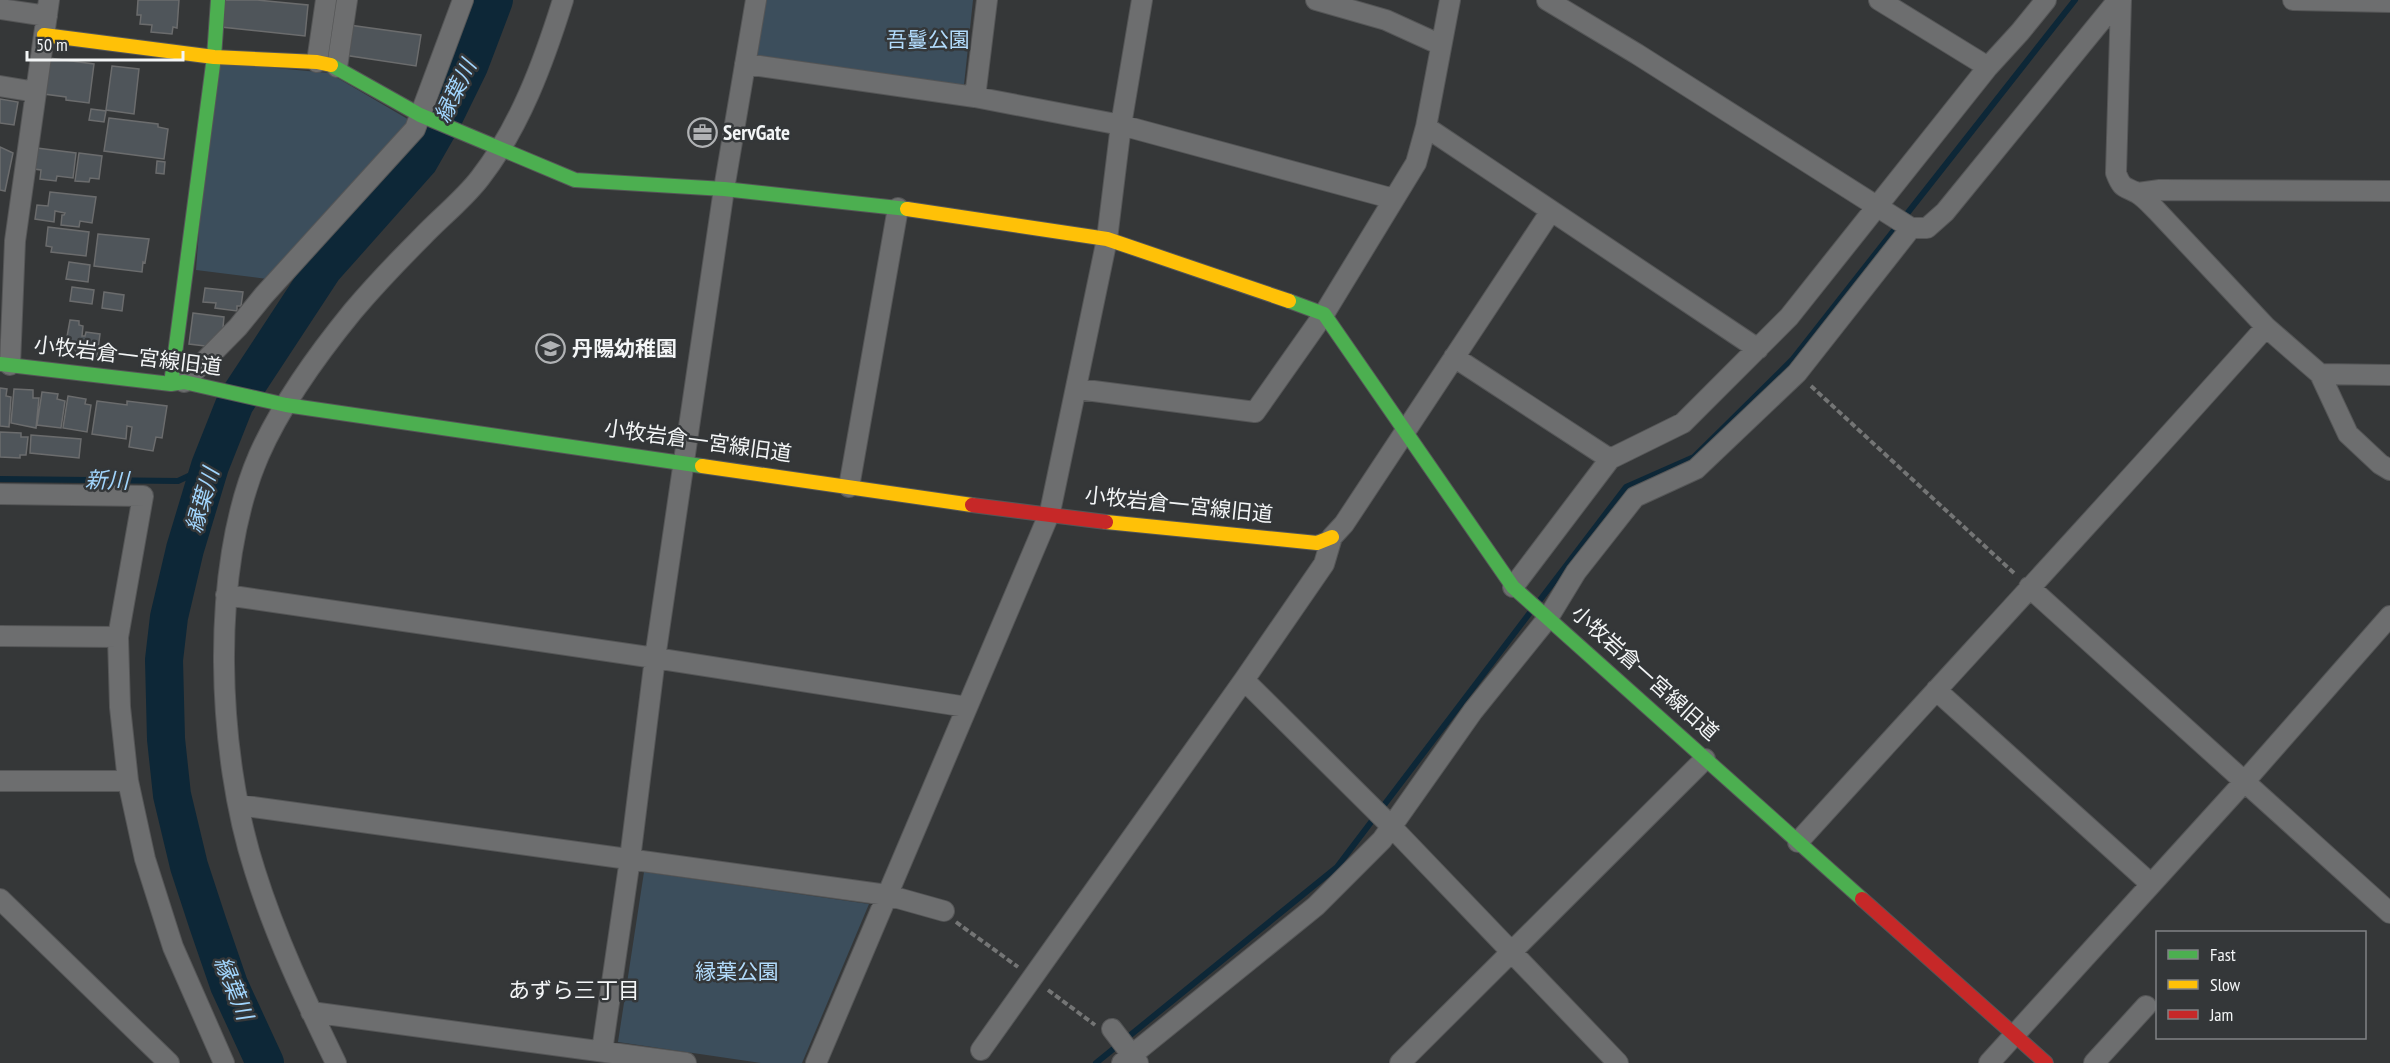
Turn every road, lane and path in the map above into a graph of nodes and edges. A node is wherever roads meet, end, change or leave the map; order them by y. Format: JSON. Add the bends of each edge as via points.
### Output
{"nodes":[{"id":1,"x":218,"y":0,"type":"edge"},
{"id":2,"x":326,"y":0,"type":"edge"},
{"id":3,"x":347,"y":0,"type":"edge"},
{"id":4,"x":463,"y":0,"type":"edge"},
{"id":5,"x":563,"y":0,"type":"edge"},
{"id":6,"x":756,"y":0,"type":"edge"},
{"id":7,"x":987,"y":0,"type":"edge"},
{"id":8,"x":1142,"y":0,"type":"edge"},
{"id":9,"x":1316,"y":0,"type":"edge"},
{"id":10,"x":1449,"y":0,"type":"edge"},
{"id":11,"x":1547,"y":0,"type":"edge"},
{"id":12,"x":1879,"y":0,"type":"edge"},
{"id":13,"x":2046,"y":0,"type":"edge"},
{"id":14,"x":2119,"y":0,"type":"edge"},
{"id":15,"x":2293,"y":0,"type":"edge"},
{"id":16,"x":2390,"y":2,"type":"edge"},
{"id":17,"x":0,"y":9,"type":"edge"},
{"id":18,"x":47,"y":17,"type":"edge"},
{"id":19,"x":1441,"y":45,"type":"junction"},
{"id":20,"x":213,"y":57,"type":"junction"},
{"id":21,"x":317,"y":62,"type":"junction"},
{"id":22,"x":745,"y":64,"type":"junction"},
{"id":23,"x":337,"y":67,"type":"junction"},
{"id":24,"x":1988,"y":67,"type":"junction"},
{"id":25,"x":0,"y":87,"type":"edge"},
{"id":26,"x":36,"y":92,"type":"junction"},
{"id":27,"x":975,"y":97,"type":"junction"},
{"id":28,"x":425,"y":117,"type":"junction"},
{"id":29,"x":1121,"y":125,"type":"junction"},
{"id":30,"x":1426,"y":127,"type":"junction"},
{"id":31,"x":500,"y":149,"type":"junction"},
{"id":32,"x":724,"y":189,"type":"junction"},
{"id":33,"x":2390,"y":191,"type":"edge"},
{"id":34,"x":2138,"y":193,"type":"junction"},
{"id":35,"x":1394,"y":199,"type":"junction"},
{"id":36,"x":898,"y":208,"type":"junction"},
{"id":37,"x":1882,"y":210,"type":"junction"},
{"id":38,"x":1551,"y":211,"type":"junction"},
{"id":39,"x":1909,"y":227,"type":"junction"},
{"id":40,"x":1107,"y":239,"type":"junction"},
{"id":41,"x":7,"y":241,"type":"edge"},
{"id":42,"x":1324,"y":314,"type":"junction"},
{"id":43,"x":2266,"y":327,"type":"junction"},
{"id":44,"x":1758,"y":349,"type":"junction"},
{"id":45,"x":1454,"y":357,"type":"junction"},
{"id":46,"x":5,"y":365,"type":"edge"},
{"id":47,"x":1797,"y":373,"type":"junction"},
{"id":48,"x":2320,"y":374,"type":"junction"},
{"id":49,"x":2390,"y":375,"type":"edge"},
{"id":50,"x":184,"y":384,"type":"junction"},
{"id":51,"x":1077,"y":389,"type":"junction"},
{"id":52,"x":277,"y":403,"type":"junction"},
{"id":53,"x":1404,"y":432,"type":"junction"},
{"id":54,"x":1610,"y":459,"type":"junction"},
{"id":55,"x":685,"y":463,"type":"junction"},
{"id":56,"x":2390,"y":470,"type":"edge"},
{"id":57,"x":849,"y":487,"type":"junction"},
{"id":58,"x":0,"y":494,"type":"edge"},
{"id":59,"x":1049,"y":516,"type":"junction"},
{"id":60,"x":1332,"y":537,"type":"junction"},
{"id":61,"x":2029,"y":587,"type":"junction"},
{"id":62,"x":1519,"y":592,"type":"junction"},
{"id":63,"x":226,"y":595,"type":"junction"},
{"id":64,"x":1545,"y":616,"type":"junction"},
{"id":65,"x":2390,"y":616,"type":"edge"},
{"id":66,"x":0,"y":636,"type":"edge"},
{"id":67,"x":118,"y":637,"type":"junction"},
{"id":68,"x":656,"y":658,"type":"junction"},
{"id":69,"x":1244,"y":680,"type":"junction"},
{"id":70,"x":1935,"y":690,"type":"junction"},
{"id":71,"x":967,"y":707,"type":"junction"},
{"id":72,"x":1705,"y":759,"type":"junction"},
{"id":73,"x":2245,"y":781,"type":"junction"},
{"id":74,"x":0,"y":782,"type":"edge"},
{"id":75,"x":128,"y":782,"type":"junction"},
{"id":76,"x":239,"y":805,"type":"junction"},
{"id":77,"x":1388,"y":822,"type":"junction"},
{"id":78,"x":1798,"y":842,"type":"junction"},
{"id":79,"x":630,"y":859,"type":"junction"},
{"id":80,"x":2151,"y":884,"type":"junction"},
{"id":81,"x":887,"y":895,"type":"junction"},
{"id":82,"x":0,"y":899,"type":"edge"},
{"id":83,"x":944,"y":911,"type":"dead end"},
{"id":84,"x":2390,"y":913,"type":"edge"},
{"id":85,"x":1514,"y":952,"type":"junction"},
{"id":86,"x":2146,"y":1006,"type":"dead end"},
{"id":87,"x":311,"y":1012,"type":"junction"},
{"id":88,"x":1113,"y":1030,"type":"dead end"},
{"id":89,"x":2014,"y":1035,"type":"junction"},
{"id":90,"x":981,"y":1050,"type":"dead end"},
{"id":91,"x":602,"y":1051,"type":"junction"},
{"id":92,"x":1130,"y":1058,"type":"edge"},
{"id":93,"x":169,"y":1063,"type":"edge"},
{"id":94,"x":224,"y":1063,"type":"edge"},
{"id":95,"x":336,"y":1063,"type":"edge"},
{"id":96,"x":686,"y":1063,"type":"edge"},
{"id":97,"x":816,"y":1063,"type":"edge"},
{"id":98,"x":1400,"y":1063,"type":"edge"},
{"id":99,"x":1618,"y":1063,"type":"edge"},
{"id":100,"x":1989,"y":1063,"type":"edge"},
{"id":101,"x":2046,"y":1063,"type":"edge"},
{"id":102,"x":2094,"y":1063,"type":"edge"}],
"edges":[{"from":1,"to":20,"type":"street"},
{"from":2,"to":21,"type":"street"},
{"from":3,"to":23,"type":"street"},
{"from":4,"to":28,"type":"street"},
{"from":5,"to":31,"type":"street","via":[[522,108]]},
{"from":6,"to":22,"type":"street"},
{"from":7,"to":27,"type":"street"},
{"from":8,"to":29,"type":"street"},
{"from":9,"to":19,"type":"street","via":[[1386,20]]},
{"from":10,"to":19,"type":"street"},
{"from":11,"to":37,"type":"street"},
{"from":12,"to":24,"type":"street"},
{"from":13,"to":24,"type":"street"},
{"from":14,"to":34,"type":"street","via":[[2116,173],[2126,190]]},
{"from":14,"to":39,"type":"street","via":[[1946,212],[1927,228]]},
{"from":15,"to":16,"type":"street"},
{"from":17,"to":18,"type":"street"},
{"from":18,"to":20,"type":"street","via":[[138,46]]},
{"from":18,"to":26,"type":"street"},
{"from":19,"to":30,"type":"street"},
{"from":20,"to":21,"type":"street"},
{"from":20,"to":50,"type":"street"},
{"from":21,"to":23,"type":"street"},
{"from":22,"to":27,"type":"street"},
{"from":22,"to":32,"type":"street"},
{"from":23,"to":28,"type":"street"},
{"from":24,"to":37,"type":"street"},
{"from":25,"to":26,"type":"street"},
{"from":26,"to":41,"type":"street"},
{"from":27,"to":29,"type":"street"},
{"from":28,"to":31,"type":"street"},
{"from":28,"to":50,"type":"street"},
{"from":29,"to":35,"type":"street"},
{"from":29,"to":40,"type":"street"},
{"from":30,"to":35,"type":"street","via":[[1416,163]]},
{"from":30,"to":38,"type":"street"},
{"from":31,"to":32,"type":"street","via":[[575,180]]},
{"from":31,"to":52,"type":"street","via":[[479,179],[386,272]]},
{"from":32,"to":36,"type":"street"},
{"from":32,"to":55,"type":"street"},
{"from":33,"to":34,"type":"street"},
{"from":34,"to":43,"type":"street"},
{"from":35,"to":42,"type":"street"},
{"from":36,"to":40,"type":"street"},
{"from":36,"to":57,"type":"street"},
{"from":37,"to":39,"type":"street"},
{"from":37,"to":44,"type":"street"},
{"from":38,"to":44,"type":"street"},
{"from":38,"to":45,"type":"street"},
{"from":39,"to":47,"type":"street"},
{"from":40,"to":42,"type":"street"},
{"from":40,"to":51,"type":"street"},
{"from":41,"to":46,"type":"street"},
{"from":42,"to":51,"type":"street","via":[[1255,412]]},
{"from":42,"to":53,"type":"street","name":"小牧岩倉一宮線旧道"},
{"from":43,"to":48,"type":"street"},
{"from":43,"to":61,"type":"street","via":[[2076,540]]},
{"from":44,"to":54,"type":"street","via":[[1683,423]]},
{"from":45,"to":53,"type":"street"},
{"from":45,"to":54,"type":"street"},
{"from":46,"to":50,"type":"street","name":"小牧岩倉一宮線旧道"},
{"from":47,"to":61,"type":"path"},
{"from":47,"to":64,"type":"street","via":[[1696,469],[1635,497]]},
{"from":48,"to":49,"type":"street"},
{"from":48,"to":56,"type":"street","via":[[2348,434]]},
{"from":50,"to":52,"type":"street","name":"小牧岩倉一宮線旧道"},
{"from":51,"to":59,"type":"street"},
{"from":52,"to":55,"type":"street","name":"小牧岩倉一宮線旧道"},
{"from":52,"to":63,"type":"street","via":[[243,503]]},
{"from":53,"to":60,"type":"street"},
{"from":53,"to":62,"type":"street","name":"小牧岩倉一宮線旧道"},
{"from":54,"to":62,"type":"street"},
{"from":55,"to":57,"type":"street","name":"小牧岩倉一宮線旧道"},
{"from":55,"to":68,"type":"street"},
{"from":57,"to":59,"type":"street","name":"小牧岩倉一宮線旧道"},
{"from":58,"to":67,"type":"street","via":[[143,496]]},
{"from":59,"to":60,"type":"street","name":"小牧岩倉一宮線旧道","via":[[1317,543]]},
{"from":59,"to":71,"type":"street"},
{"from":60,"to":69,"type":"street","via":[[1324,564]]},
{"from":61,"to":70,"type":"street"},
{"from":61,"to":73,"type":"street"},
{"from":62,"to":64,"type":"street","name":"小牧岩倉一宮線旧道"},
{"from":63,"to":68,"type":"street"},
{"from":63,"to":76,"type":"street","via":[[229,741]]},
{"from":64,"to":72,"type":"street","name":"小牧岩倉一宮線旧道"},
{"from":64,"to":77,"type":"street"},
{"from":65,"to":73,"type":"street"},
{"from":66,"to":67,"type":"street"},
{"from":67,"to":75,"type":"street"},
{"from":68,"to":71,"type":"street"},
{"from":68,"to":79,"type":"street"},
{"from":69,"to":77,"type":"street"},
{"from":69,"to":90,"type":"street"},
{"from":70,"to":78,"type":"street"},
{"from":70,"to":80,"type":"street"},
{"from":71,"to":81,"type":"street"},
{"from":72,"to":78,"type":"street","name":"小牧岩倉一宮線旧道"},
{"from":72,"to":85,"type":"street"},
{"from":73,"to":80,"type":"street"},
{"from":73,"to":84,"type":"street"},
{"from":74,"to":75,"type":"street"},
{"from":75,"to":94,"type":"street","via":[[145,859],[173,947]]},
{"from":76,"to":79,"type":"street"},
{"from":76,"to":87,"type":"street","via":[[254,869],[279,940]]},
{"from":77,"to":85,"type":"street"},
{"from":77,"to":92,"type":"street","via":[[1382,840],[1316,906]]},
{"from":78,"to":89,"type":"street","name":"小牧岩倉一宮線旧道"},
{"from":79,"to":81,"type":"street"},
{"from":79,"to":91,"type":"street"},
{"from":80,"to":89,"type":"street"},
{"from":81,"to":83,"type":"street"},
{"from":81,"to":97,"type":"street"},
{"from":82,"to":93,"type":"street"},
{"from":85,"to":98,"type":"street"},
{"from":85,"to":99,"type":"street"},
{"from":86,"to":102,"type":"street"},
{"from":87,"to":91,"type":"street"},
{"from":87,"to":95,"type":"street"},
{"from":88,"to":92,"type":"street"},
{"from":89,"to":100,"type":"street"},
{"from":89,"to":101,"type":"street","name":"小牧岩倉一宮線旧道"},
{"from":91,"to":96,"type":"street"}]}
